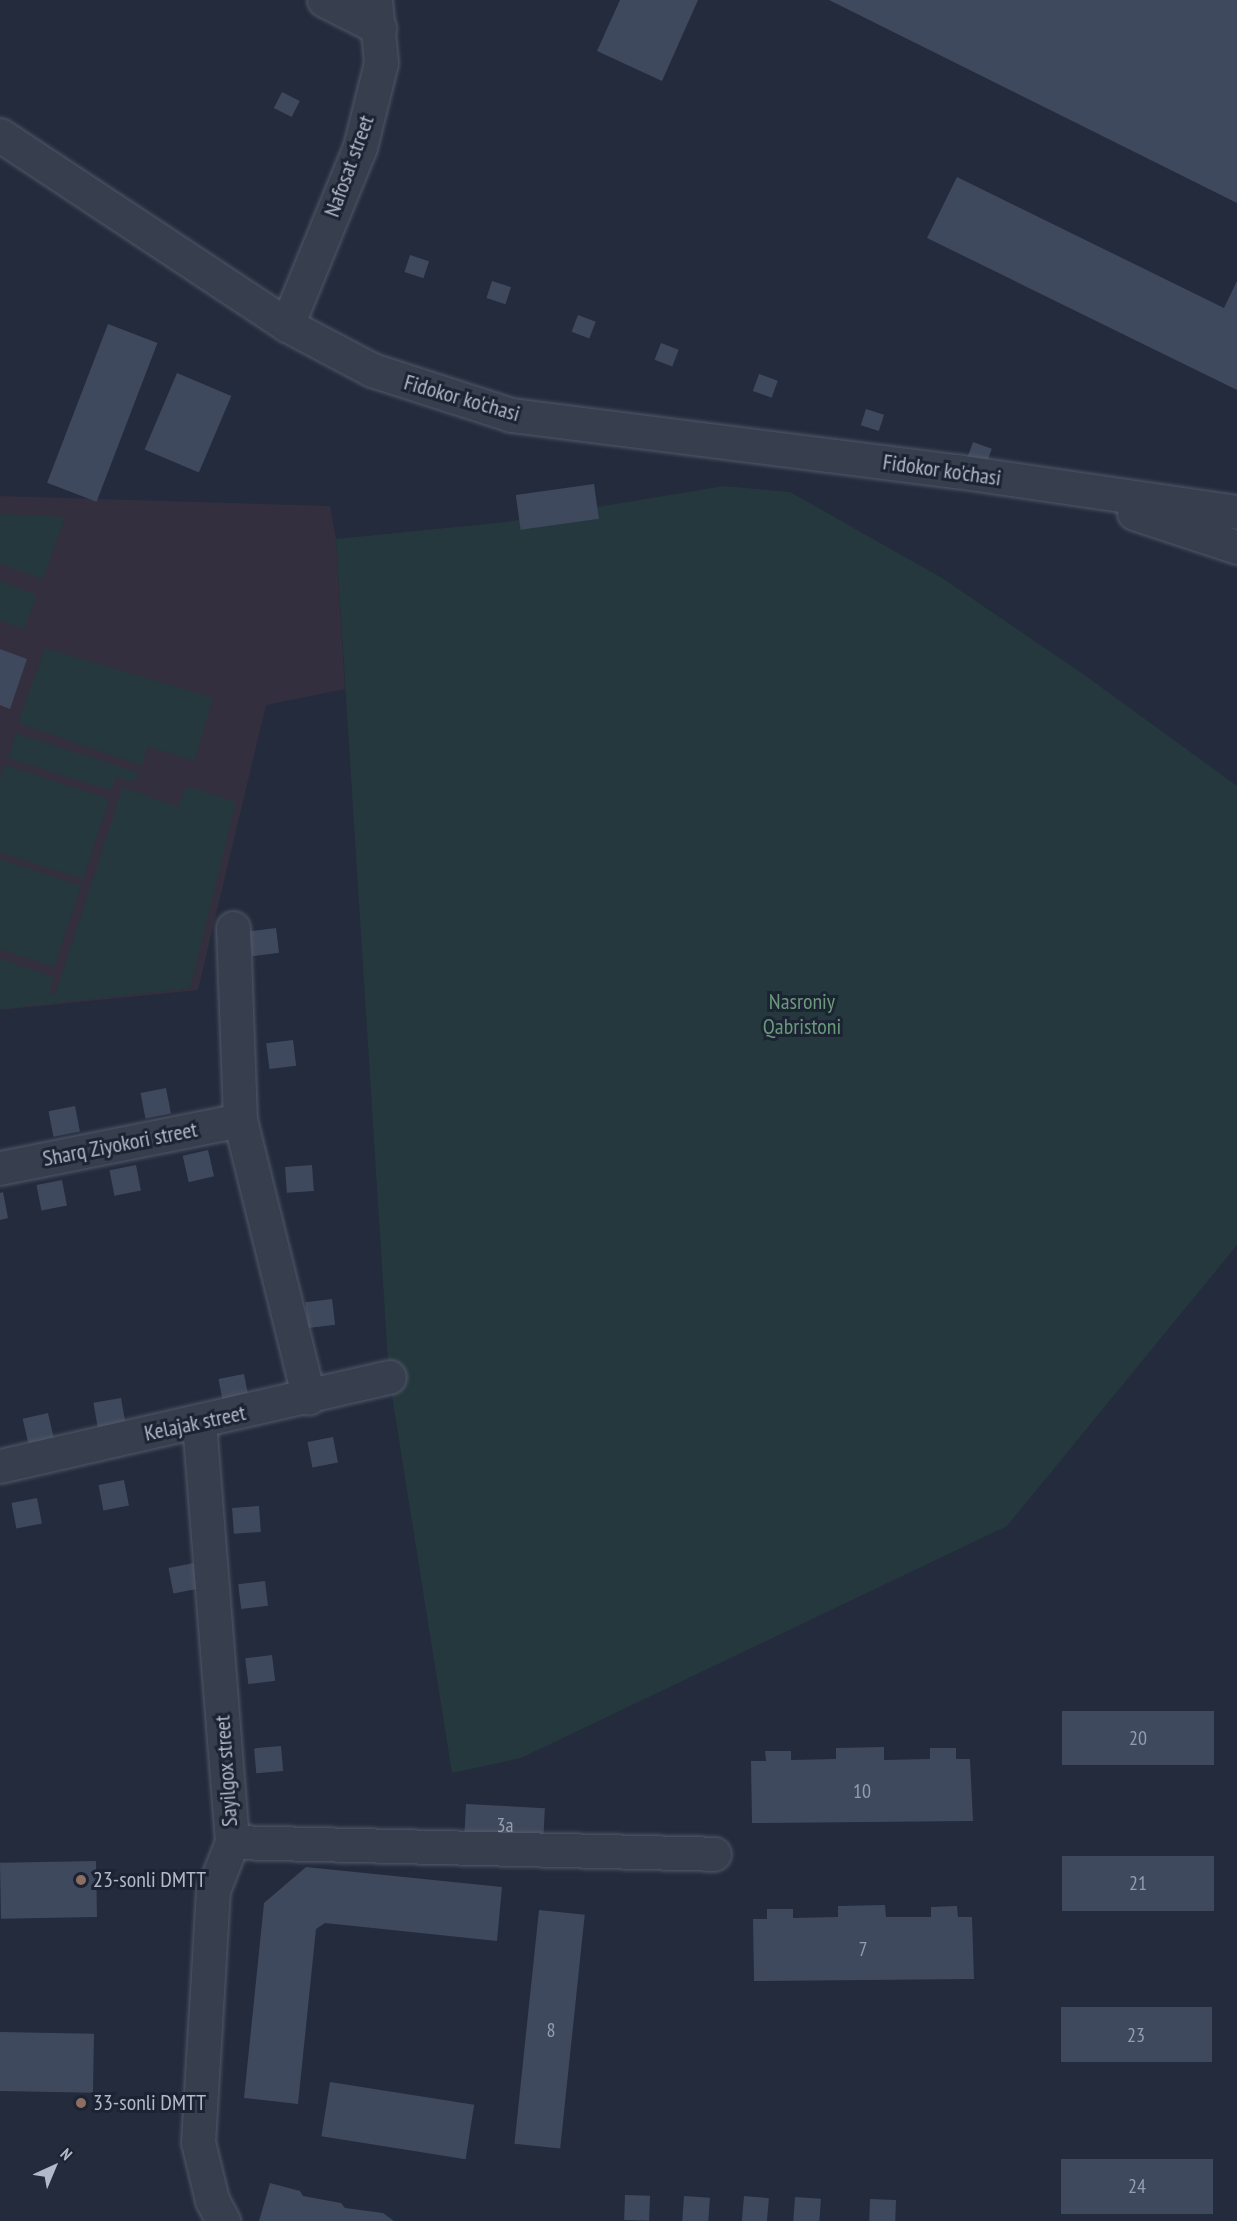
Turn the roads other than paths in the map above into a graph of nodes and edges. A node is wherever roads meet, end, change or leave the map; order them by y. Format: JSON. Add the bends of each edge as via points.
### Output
{"nodes":[{"id":1,"x":324,"y":0,"type":"edge"},
{"id":2,"x":377,"y":14,"type":"edge"},
{"id":3,"x":0,"y":135,"type":"edge"},
{"id":4,"x":287,"y":325,"type":"junction"},
{"id":5,"x":1061,"y":489,"type":"junction"},
{"id":6,"x":1237,"y":512,"type":"edge"},
{"id":7,"x":1237,"y":547,"type":"edge"},
{"id":8,"x":233,"y":928,"type":"dead end"},
{"id":9,"x":240,"y":1120,"type":"junction"},
{"id":10,"x":0,"y":1168,"type":"edge"},
{"id":11,"x":389,"y":1377,"type":"dead end"},
{"id":12,"x":309,"y":1398,"type":"junction"},
{"id":13,"x":199,"y":1422,"type":"junction"},
{"id":14,"x":0,"y":1466,"type":"edge"},
{"id":15,"x":232,"y":1842,"type":"junction"},
{"id":16,"x":714,"y":1854,"type":"dead end"},
{"id":17,"x":223,"y":2221,"type":"edge"}],
"edges":[{"from":1,"to":2,"type":"street"},
{"from":2,"to":4,"type":"street","name":"Nafosat street","via":[[381,63],[360,147]]},
{"from":3,"to":4,"type":"street","name":"Fidokor ko'chasi"},
{"from":4,"to":5,"type":"street","name":"Fidokor ko'chasi","via":[[372,370],[511,416],[956,471]]},
{"from":5,"to":6,"type":"street","name":"Fidokor ko'chasi"},
{"from":5,"to":7,"type":"street","name":"Fidokor ko'chasi"},
{"from":8,"to":9,"type":"street"},
{"from":9,"to":10,"type":"street","name":"Sharq Ziyokori street"},
{"from":9,"to":12,"type":"street"},
{"from":11,"to":12,"type":"street","name":"Kelajak street"},
{"from":12,"to":13,"type":"street","name":"Kelajak street"},
{"from":13,"to":14,"type":"street","name":"Kelajak street"},
{"from":13,"to":15,"type":"street","name":"Sayilgox street"},
{"from":15,"to":16,"type":"street"},
{"from":15,"to":17,"type":"street","name":"Sayilgox street","via":[[213,1890],[198,2142],[212,2200]]}]}
